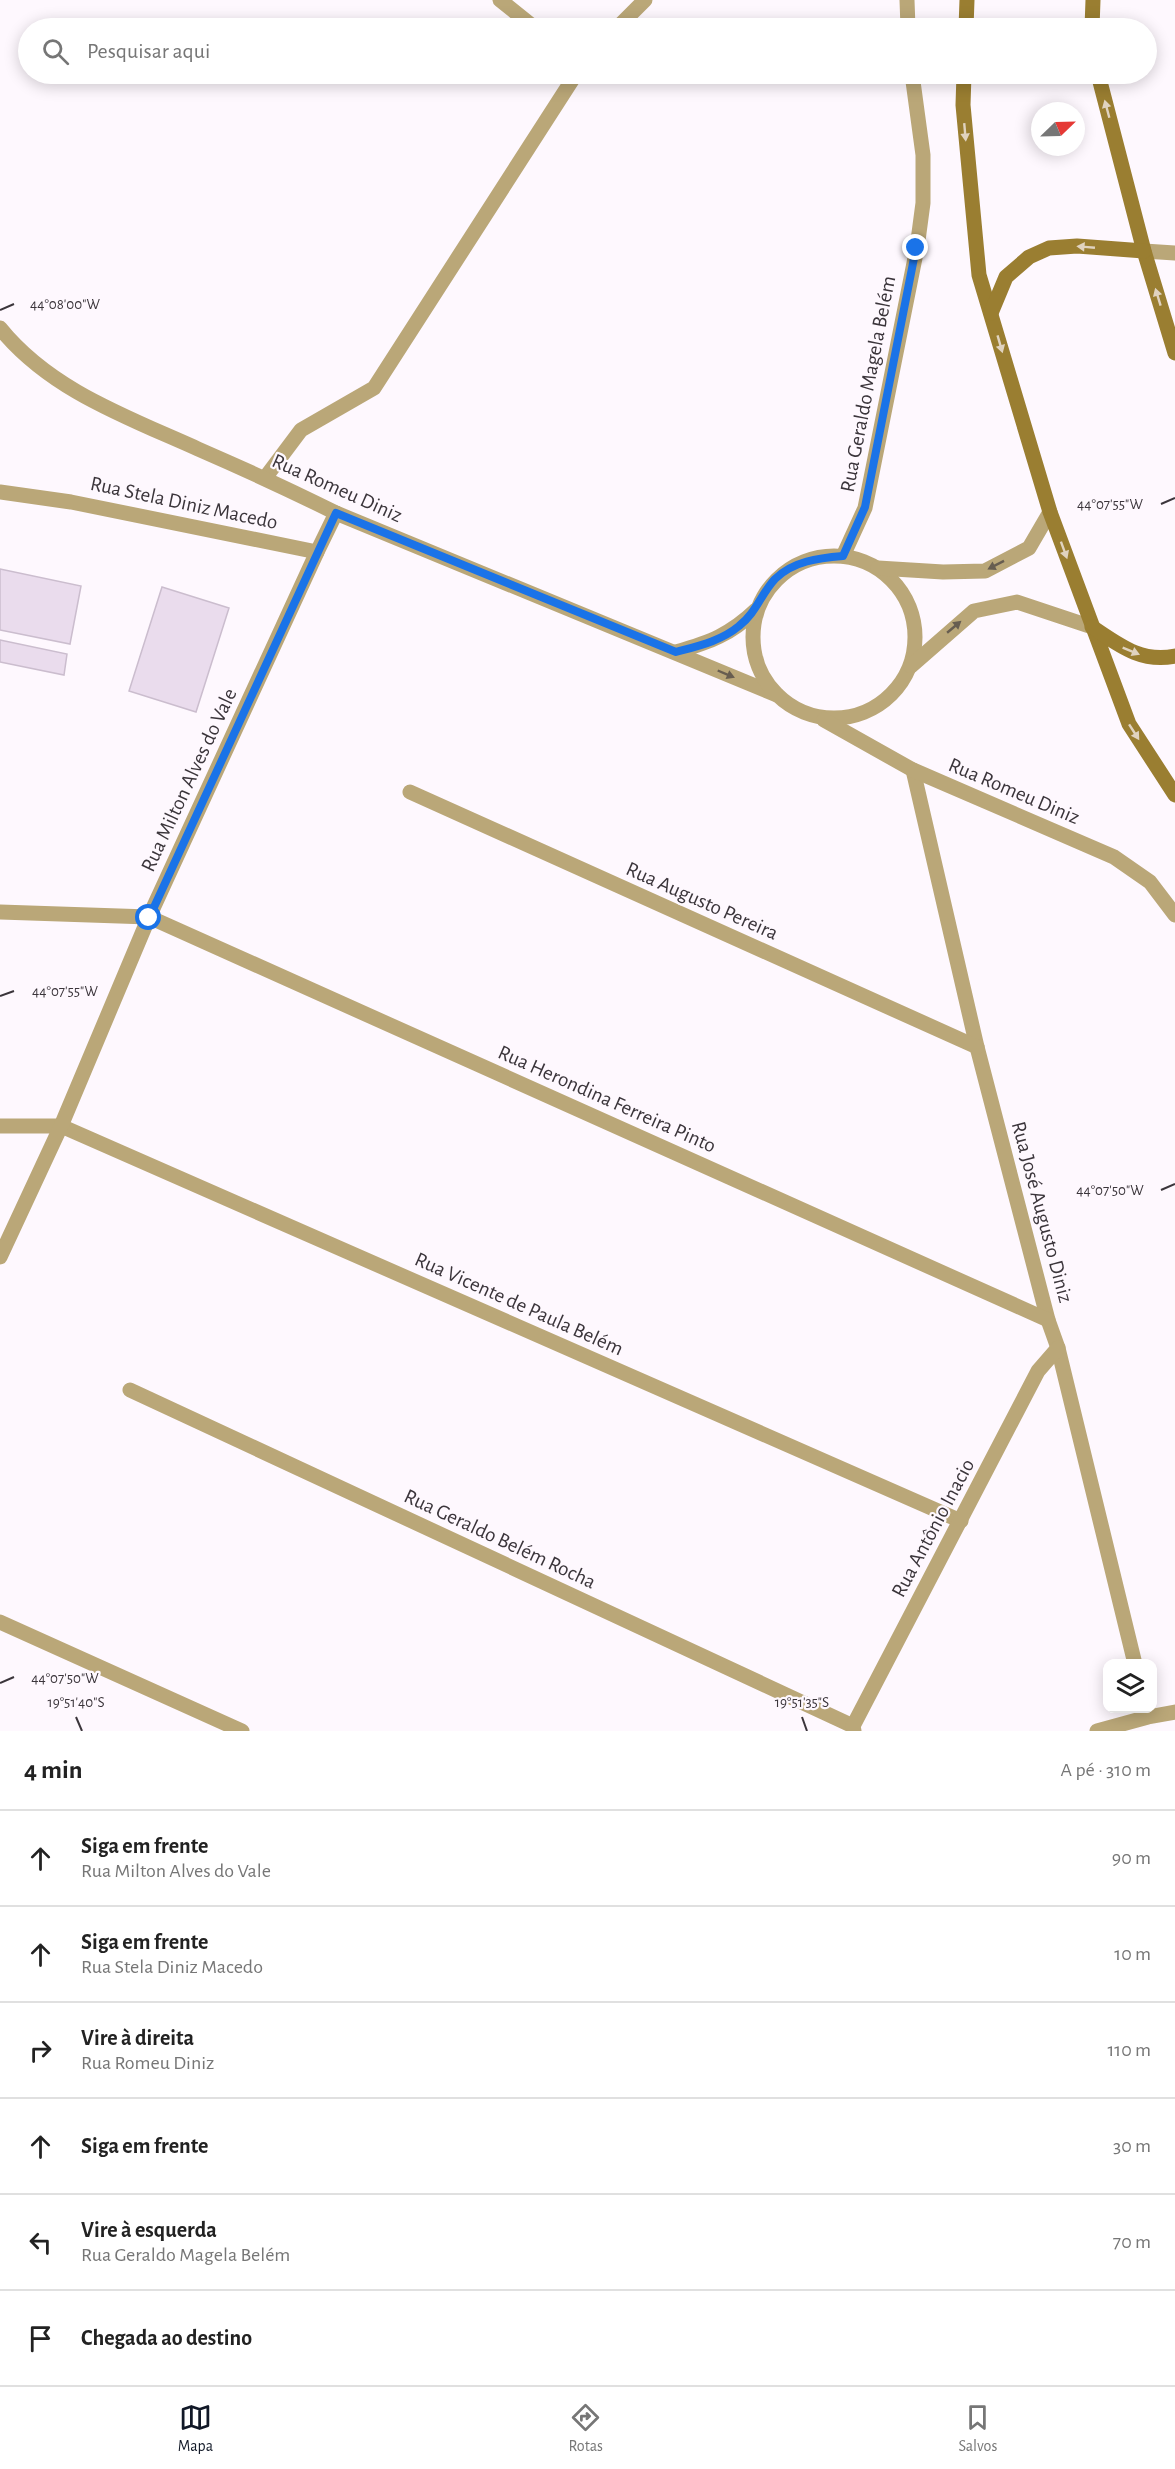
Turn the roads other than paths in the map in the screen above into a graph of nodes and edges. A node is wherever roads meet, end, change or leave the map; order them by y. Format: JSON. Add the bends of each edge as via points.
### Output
{"nodes":[{"id":1,"x":500,"y":0,"type":"edge"},
{"id":2,"x":645,"y":0,"type":"edge"},
{"id":3,"x":907,"y":0,"type":"edge"},
{"id":4,"x":967,"y":0,"type":"edge"},
{"id":5,"x":1093,"y":0,"type":"edge"},
{"id":6,"x":522,"y":18,"type":"edge"},
{"id":7,"x":627,"y":18,"type":"edge"},
{"id":8,"x":908,"y":18,"type":"edge"},
{"id":9,"x":966,"y":18,"type":"edge"},
{"id":10,"x":1092,"y":18,"type":"edge"},
{"id":11,"x":570,"y":84,"type":"edge"},
{"id":12,"x":913,"y":84,"type":"edge"},
{"id":13,"x":964,"y":84,"type":"edge"},
{"id":14,"x":1101,"y":84,"type":"edge"},
{"id":15,"x":1144,"y":251,"type":"junction"},
{"id":16,"x":1175,"y":253,"type":"edge"},
{"id":17,"x":991,"y":312,"type":"junction"},
{"id":18,"x":0,"y":328,"type":"edge"},
{"id":19,"x":1175,"y":353,"type":"edge"},
{"id":20,"x":265,"y":478,"type":"junction"},
{"id":21,"x":0,"y":492,"type":"edge"},
{"id":22,"x":1050,"y":512,"type":"junction"},
{"id":23,"x":336,"y":513,"type":"junction"},
{"id":24,"x":317,"y":552,"type":"junction"},
{"id":25,"x":843,"y":556,"type":"junction"},
{"id":26,"x":878,"y":568,"type":"junction"},
{"id":27,"x":756,"y":610,"type":"junction"},
{"id":28,"x":1092,"y":627,"type":"junction"},
{"id":29,"x":676,"y":652,"type":"junction"},
{"id":30,"x":1175,"y":656,"type":"edge"},
{"id":31,"x":911,"y":666,"type":"junction"},
{"id":32,"x":777,"y":695,"type":"junction"},
{"id":33,"x":860,"y":716,"type":"junction"},
{"id":34,"x":824,"y":720,"type":"junction"},
{"id":35,"x":874,"y":746,"type":"junction"},
{"id":36,"x":913,"y":770,"type":"junction"},
{"id":37,"x":410,"y":792,"type":"dead end"},
{"id":38,"x":1175,"y":795,"type":"edge"},
{"id":39,"x":0,"y":912,"type":"edge"},
{"id":40,"x":1175,"y":915,"type":"edge"},
{"id":41,"x":149,"y":918,"type":"junction"},
{"id":42,"x":977,"y":1047,"type":"junction"},
{"id":43,"x":0,"y":1126,"type":"edge"},
{"id":44,"x":61,"y":1126,"type":"junction"},
{"id":45,"x":0,"y":1257,"type":"edge"},
{"id":46,"x":1048,"y":1320,"type":"junction"},
{"id":47,"x":1058,"y":1348,"type":"junction"},
{"id":48,"x":130,"y":1390,"type":"dead end"},
{"id":49,"x":961,"y":1521,"type":"junction"},
{"id":50,"x":0,"y":1622,"type":"edge"},
{"id":51,"x":1135,"y":1659,"type":"edge"},
{"id":52,"x":1175,"y":1712,"type":"edge"},
{"id":53,"x":1147,"y":1713,"type":"edge"},
{"id":54,"x":1157,"y":1713,"type":"edge"},
{"id":55,"x":854,"y":1729,"type":"edge"},
{"id":56,"x":242,"y":1731,"type":"edge"},
{"id":57,"x":1097,"y":1731,"type":"edge"}],
"edges":[{"from":1,"to":6,"type":"street"},
{"from":2,"to":7,"type":"street"},
{"from":3,"to":8,"type":"street"},
{"from":4,"to":9,"type":"main road"},
{"from":5,"to":10,"type":"main road"},
{"from":11,"to":20,"type":"street","via":[[374,388],[301,430]]},
{"from":12,"to":25,"type":"street","name":"Rua Geraldo Magela Belém","via":[[923,155],[923,203],[865,507]]},
{"from":13,"to":17,"type":"main road","one_way":true,"via":[[979,275]]},
{"from":15,"to":14,"type":"main road","one_way":true},
{"from":15,"to":16,"type":"street"},
{"from":15,"to":17,"type":"main road","one_way":true,"via":[[1049,248],[1029,257],[1006,277]]},
{"from":19,"to":15,"type":"main road","one_way":true},
{"from":17,"to":22,"type":"main road","one_way":true},
{"from":18,"to":20,"type":"street","name":"Rua Romeu Diniz","via":[[26,356],[102,406]]},
{"from":20,"to":23,"type":"street","name":"Rua Romeu Diniz"},
{"from":21,"to":24,"type":"street","name":"Rua Stela Diniz Macedo","via":[[71,502]]},
{"from":22,"to":26,"type":"street","one_way":true,"via":[[1029,548],[984,571]]},
{"from":22,"to":28,"type":"main road","one_way":true},
{"from":23,"to":24,"type":"street"},
{"from":23,"to":29,"type":"street","name":"Rua Romeu Diniz"},
{"from":24,"to":41,"type":"street","name":"Rua Milton Alves do Vale"},
{"from":25,"to":26,"type":"street"},
{"from":25,"to":27,"type":"street","via":[[807,560],[783,574]]},
{"from":26,"to":31,"type":"street","via":[[904,594],[915,629]]},
{"from":27,"to":29,"type":"street","via":[[739,627],[716,640]]},
{"from":27,"to":32,"type":"street","via":[[752,646],[764,681]]},
{"from":28,"to":30,"type":"main road","one_way":true,"via":[[1124,649],[1150,658]]},
{"from":31,"to":28,"type":"street","one_way":true,"via":[[974,611],[1017,602]]},
{"from":28,"to":38,"type":"main road","one_way":true,"via":[[1129,724]]},
{"from":29,"to":32,"type":"street","name":"Rua Romeu Diniz","one_way":true},
{"from":31,"to":33,"type":"street","via":[[891,697]]},
{"from":32,"to":34,"type":"street"},
{"from":33,"to":34,"type":"street"},
{"from":33,"to":35,"type":"street"},
{"from":34,"to":35,"type":"street","name":"Rua Romeu Diniz"},
{"from":35,"to":36,"type":"street","name":"Rua Romeu Diniz"},
{"from":36,"to":40,"type":"street","name":"Rua Romeu Diniz","via":[[1114,857],[1149,882]]},
{"from":36,"to":42,"type":"street","name":"Rua José Augusto Diniz"},
{"from":37,"to":42,"type":"street","name":"Rua Augusto Pereira"},
{"from":39,"to":41,"type":"street"},
{"from":41,"to":44,"type":"street","name":"Rua Milton Alves do Vale"},
{"from":41,"to":46,"type":"street","name":"Rua Herondina Ferreira Pinto"},
{"from":42,"to":46,"type":"street","name":"Rua José Augusto Diniz"},
{"from":43,"to":44,"type":"street"},
{"from":44,"to":45,"type":"street","name":"Rua Milton Alves do Vale"},
{"from":44,"to":49,"type":"street","name":"Rua Vicente de Paula Belém"},
{"from":46,"to":47,"type":"street","name":"Rua José Augusto Diniz"},
{"from":47,"to":49,"type":"street","name":"Rua Antônio Inacio","via":[[1038,1371]]},
{"from":47,"to":51,"type":"street","name":"Rua José Augusto Diniz"},
{"from":48,"to":55,"type":"street","name":"Rua Geraldo Belém Rocha"},
{"from":49,"to":55,"type":"street","name":"Rua Antônio Inacio"},
{"from":50,"to":56,"type":"street"},
{"from":52,"to":54,"type":"street"},
{"from":53,"to":57,"type":"street"}]}
